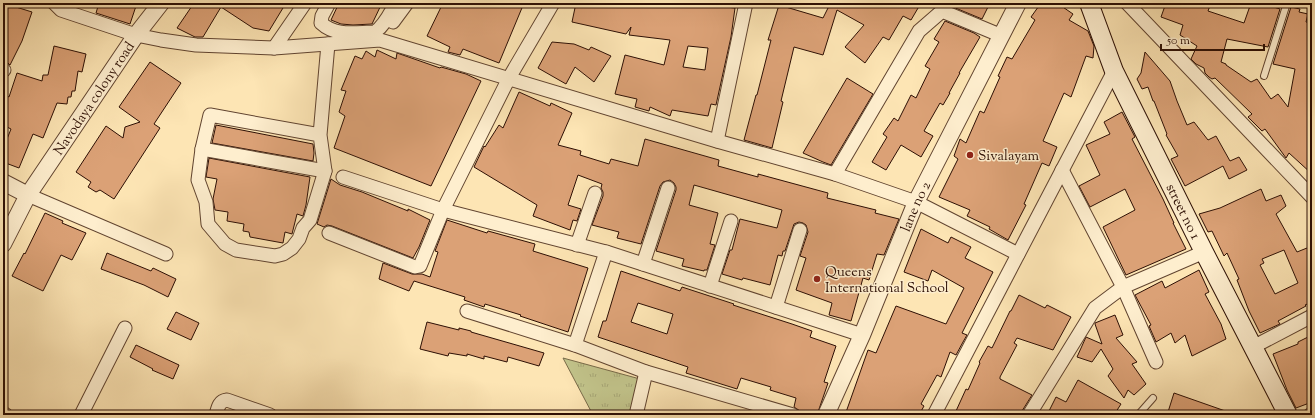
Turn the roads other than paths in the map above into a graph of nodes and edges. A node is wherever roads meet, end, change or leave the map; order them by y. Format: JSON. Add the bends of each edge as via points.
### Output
{"nodes":[{"id":1,"x":54,"y":3,"type":"edge"},
{"id":2,"x":161,"y":3,"type":"edge"},
{"id":3,"x":306,"y":3,"type":"edge"},
{"id":4,"x":329,"y":3,"type":"edge"},
{"id":5,"x":396,"y":3,"type":"edge"},
{"id":6,"x":407,"y":3,"type":"edge"},
{"id":7,"x":553,"y":3,"type":"edge"},
{"id":8,"x":746,"y":3,"type":"edge"},
{"id":9,"x":1018,"y":3,"type":"edge"},
{"id":10,"x":1090,"y":3,"type":"edge"},
{"id":11,"x":1127,"y":3,"type":"edge"},
{"id":12,"x":1287,"y":3,"type":"edge"},
{"id":13,"x":136,"y":35,"type":"junction"},
{"id":14,"x":1002,"y":36,"type":"junction"},
{"id":15,"x":380,"y":40,"type":"junction"},
{"id":16,"x":328,"y":44,"type":"junction"},
{"id":17,"x":274,"y":48,"type":"junction"},
{"id":18,"x":1114,"y":71,"type":"junction"},
{"id":19,"x":1264,"y":76,"type":"dead end"},
{"id":20,"x":509,"y":78,"type":"junction"},
{"id":21,"x":320,"y":135,"type":"junction"},
{"id":22,"x":717,"y":142,"type":"junction"},
{"id":23,"x":202,"y":149,"type":"junction"},
{"id":24,"x":1062,"y":170,"type":"junction"},
{"id":25,"x":325,"y":171,"type":"junction"},
{"id":26,"x":835,"y":174,"type":"junction"},
{"id":27,"x":343,"y":177,"type":"dead end"},
{"id":28,"x":3,"y":182,"type":"edge"},
{"id":29,"x":668,"y":188,"type":"dead end"},
{"id":30,"x":595,"y":193,"type":"dead end"},
{"id":31,"x":28,"y":195,"type":"junction"},
{"id":32,"x":1312,"y":197,"type":"edge"},
{"id":33,"x":916,"y":202,"type":"junction"},
{"id":34,"x":443,"y":210,"type":"junction"},
{"id":35,"x":731,"y":221,"type":"dead end"},
{"id":36,"x":800,"y":230,"type":"dead end"},
{"id":37,"x":329,"y":233,"type":"dead end"},
{"id":38,"x":3,"y":244,"type":"edge"},
{"id":39,"x":577,"y":245,"type":"junction"},
{"id":40,"x":606,"y":252,"type":"junction"},
{"id":41,"x":1204,"y":252,"type":"junction"},
{"id":42,"x":166,"y":254,"type":"dead end"},
{"id":43,"x":1018,"y":254,"type":"junction"},
{"id":44,"x":643,"y":264,"type":"junction"},
{"id":45,"x":710,"y":286,"type":"junction"},
{"id":46,"x":1123,"y":287,"type":"junction"},
{"id":47,"x":776,"y":307,"type":"junction"},
{"id":48,"x":467,"y":311,"type":"dead end"},
{"id":49,"x":1312,"y":316,"type":"edge"},
{"id":50,"x":126,"y":328,"type":"dead end"},
{"id":51,"x":862,"y":335,"type":"junction"},
{"id":52,"x":575,"y":345,"type":"junction"},
{"id":53,"x":1253,"y":347,"type":"junction"},
{"id":54,"x":1156,"y":362,"type":"dead end"},
{"id":55,"x":646,"y":372,"type":"junction"},
{"id":56,"x":1153,"y":398,"type":"dead end"},
{"id":57,"x":3,"y":413,"type":"edge"},
{"id":58,"x":6,"y":415,"type":"edge"},
{"id":59,"x":81,"y":415,"type":"edge"},
{"id":60,"x":216,"y":415,"type":"edge"},
{"id":61,"x":270,"y":415,"type":"edge"},
{"id":62,"x":636,"y":415,"type":"edge"},
{"id":63,"x":792,"y":415,"type":"edge"},
{"id":64,"x":826,"y":415,"type":"edge"},
{"id":65,"x":934,"y":415,"type":"edge"},
{"id":66,"x":1030,"y":415,"type":"edge"},
{"id":67,"x":1138,"y":415,"type":"edge"},
{"id":68,"x":1288,"y":415,"type":"edge"}],
"edges":[{"from":1,"to":13,"type":"street","via":[[61,10]]},
{"from":2,"to":13,"type":"street","name":"Navodaya colony road"},
{"from":3,"to":17,"type":"street"},
{"from":4,"to":5,"type":"street","via":[[321,23],[338,33],[376,32]]},
{"from":6,"to":15,"type":"street"},
{"from":7,"to":20,"type":"street"},
{"from":8,"to":22,"type":"street"},
{"from":9,"to":14,"type":"street","name":"lane no 2"},
{"from":10,"to":18,"type":"main road","name":"street no 1"},
{"from":11,"to":32,"type":"street"},
{"from":12,"to":19,"type":"lane"},
{"from":13,"to":17,"type":"street","via":[[196,45]]},
{"from":13,"to":31,"type":"street","name":"Navodaya colony road"},
{"from":14,"to":26,"type":"street","via":[[942,11],[919,31]]},
{"from":14,"to":33,"type":"street","name":"lane no 2"},
{"from":15,"to":16,"type":"street"},
{"from":15,"to":20,"type":"street"},
{"from":16,"to":17,"type":"street"},
{"from":16,"to":21,"type":"street"},
{"from":18,"to":24,"type":"street"},
{"from":18,"to":41,"type":"main road","name":"street no 1"},
{"from":20,"to":22,"type":"street"},
{"from":20,"to":34,"type":"street"},
{"from":21,"to":23,"type":"street","via":[[210,115]]},
{"from":21,"to":25,"type":"street"},
{"from":22,"to":26,"type":"street"},
{"from":23,"to":25,"type":"street"},
{"from":23,"to":25,"type":"street","via":[[198,180],[206,202],[208,224],[225,244],[236,250],[275,256],[292,248],[310,220]]},
{"from":24,"to":43,"type":"street"},
{"from":24,"to":46,"type":"street"},
{"from":26,"to":33,"type":"street"},
{"from":27,"to":34,"type":"street"},
{"from":28,"to":31,"type":"street"},
{"from":29,"to":44,"type":"street"},
{"from":30,"to":39,"type":"street"},
{"from":31,"to":38,"type":"street","name":"Navodaya colony road"},
{"from":31,"to":42,"type":"street"},
{"from":33,"to":43,"type":"street"},
{"from":33,"to":51,"type":"street","name":"lane no 2"},
{"from":34,"to":37,"type":"street","via":[[423,261],[418,267]]},
{"from":34,"to":39,"type":"street"},
{"from":35,"to":45,"type":"street"},
{"from":36,"to":47,"type":"street"},
{"from":39,"to":40,"type":"street"},
{"from":40,"to":44,"type":"street"},
{"from":40,"to":52,"type":"street"},
{"from":41,"to":46,"type":"street"},
{"from":41,"to":53,"type":"main road","name":"street no 1"},
{"from":43,"to":65,"type":"street"},
{"from":44,"to":45,"type":"street"},
{"from":45,"to":47,"type":"street"},
{"from":46,"to":54,"type":"street"},
{"from":46,"to":66,"type":"street","via":[[1095,308]]},
{"from":47,"to":51,"type":"street"},
{"from":48,"to":52,"type":"street"},
{"from":49,"to":53,"type":"street"},
{"from":50,"to":59,"type":"street"},
{"from":51,"to":64,"type":"street","name":"lane no 2"},
{"from":52,"to":55,"type":"street"},
{"from":53,"to":68,"type":"main road","name":"street no 1"},
{"from":55,"to":62,"type":"street"},
{"from":55,"to":63,"type":"street"},
{"from":56,"to":67,"type":"lane"},
{"from":57,"to":58,"type":"street"},
{"from":60,"to":61,"type":"street","via":[[218,405],[227,400]]}]}
